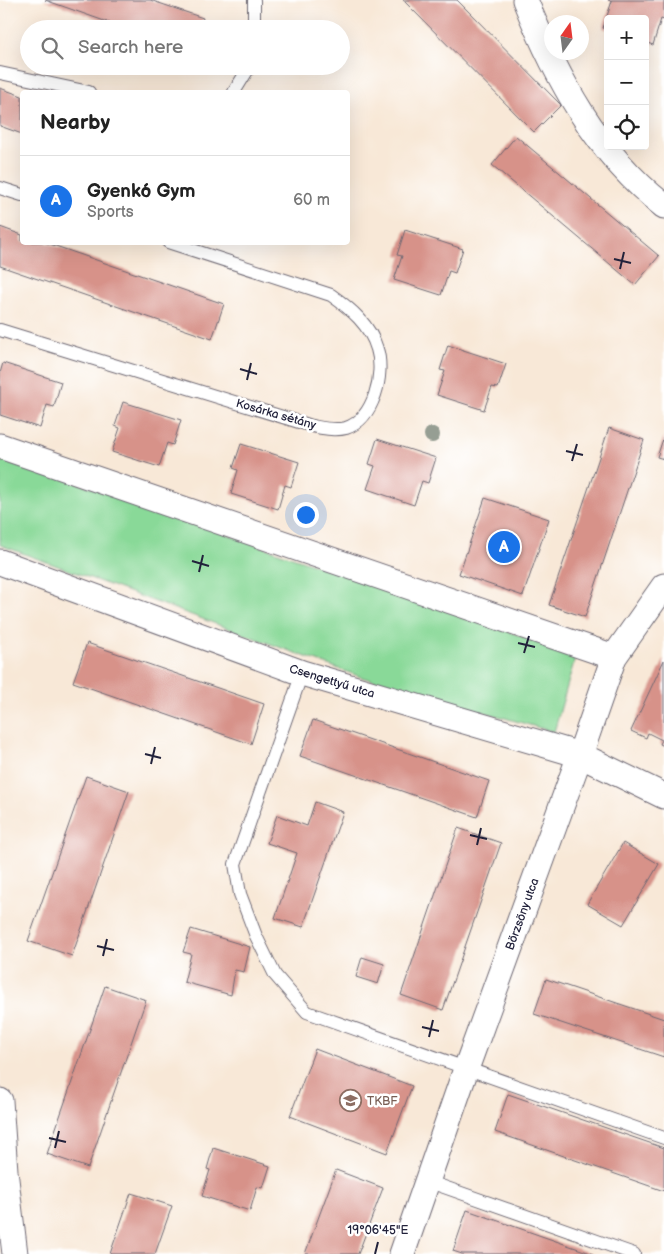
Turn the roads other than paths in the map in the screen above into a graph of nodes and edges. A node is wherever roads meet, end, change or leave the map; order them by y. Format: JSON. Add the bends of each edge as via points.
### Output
{"nodes":[{"id":1,"x":254,"y":0,"type":"edge"},
{"id":2,"x":525,"y":0,"type":"edge"},
{"id":3,"x":254,"y":20,"type":"edge"},
{"id":4,"x":0,"y":73,"type":"edge"},
{"id":5,"x":244,"y":75,"type":"edge"},
{"id":6,"x":80,"y":90,"type":"edge"},
{"id":7,"x":235,"y":90,"type":"edge"},
{"id":8,"x":0,"y":188,"type":"edge"},
{"id":9,"x":20,"y":194,"type":"edge"},
{"id":10,"x":664,"y":206,"type":"edge"},
{"id":11,"x":177,"y":245,"type":"edge"},
{"id":12,"x":0,"y":330,"type":"edge"},
{"id":13,"x":0,"y":446,"type":"edge"},
{"id":14,"x":0,"y":562,"type":"edge"},
{"id":15,"x":664,"y":586,"type":"edge"},
{"id":16,"x":614,"y":657,"type":"junction"},
{"id":17,"x":302,"y":673,"type":"junction"},
{"id":18,"x":580,"y":755,"type":"junction"},
{"id":19,"x":664,"y":796,"type":"edge"},
{"id":20,"x":466,"y":1069,"type":"junction"},
{"id":21,"x":0,"y":1101,"type":"edge"},
{"id":22,"x":664,"y":1138,"type":"edge"},
{"id":23,"x":427,"y":1181,"type":"junction"},
{"id":24,"x":15,"y":1254,"type":"edge"},
{"id":25,"x":402,"y":1254,"type":"edge"},
{"id":26,"x":634,"y":1254,"type":"edge"}],
"edges":[{"from":1,"to":3,"type":"lane"},
{"from":2,"to":10,"type":"street","via":[[566,88],[594,132],[617,161]]},
{"from":4,"to":6,"type":"lane"},
{"from":5,"to":7,"type":"lane"},
{"from":8,"to":9,"type":"lane"},
{"from":11,"to":12,"type":"lane","name":"Kosárka sétány","via":[[331,295],[351,308],[366,326],[377,349],[380,375],[371,407],[348,428],[333,430],[312,426]]},
{"from":13,"to":16,"type":"street"},
{"from":14,"to":17,"type":"street","name":"Csengettyű utca"},
{"from":15,"to":16,"type":"street","name":"Börzsöny utca"},
{"from":16,"to":18,"type":"street","name":"Börzsöny utca"},
{"from":17,"to":18,"type":"street","name":"Csengettyű utca"},
{"from":17,"to":20,"type":"lane","via":[[236,864],[240,894],[256,936],[275,975],[307,1012]]},
{"from":18,"to":19,"type":"street","name":"Csengettyű utca"},
{"from":18,"to":20,"type":"street","name":"Börzsöny utca"},
{"from":20,"to":22,"type":"lane"},
{"from":20,"to":23,"type":"street","name":"Börzsöny utca"},
{"from":21,"to":24,"type":"street"},
{"from":23,"to":25,"type":"street","name":"Börzsöny utca"},
{"from":23,"to":26,"type":"lane"}]}
